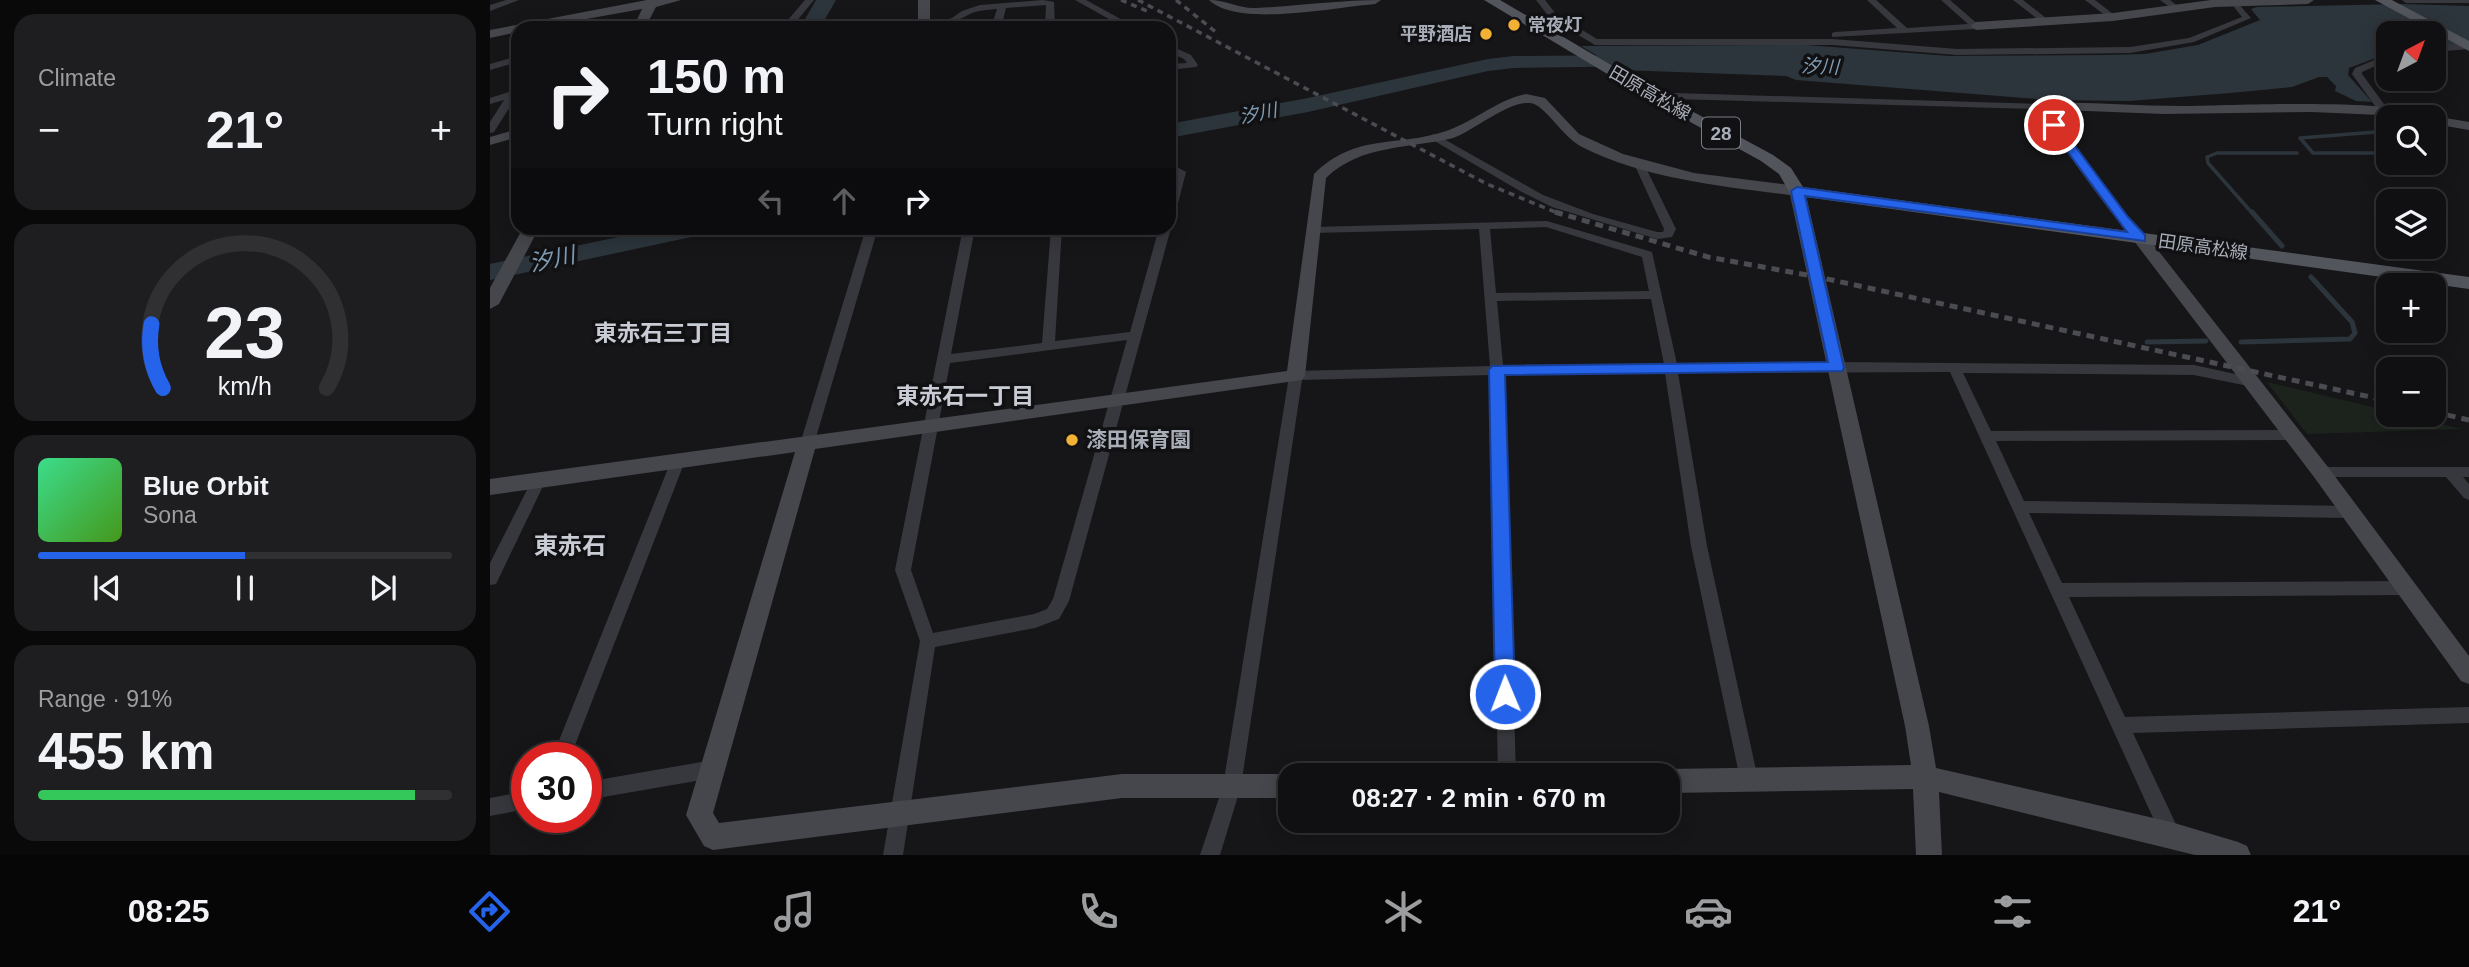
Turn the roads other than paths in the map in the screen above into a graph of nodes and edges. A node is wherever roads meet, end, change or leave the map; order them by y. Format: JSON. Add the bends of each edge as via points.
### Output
{"nodes":[{"id":1,"x":515,"y":0,"type":"edge"},
{"id":2,"x":675,"y":0,"type":"edge"},
{"id":3,"x":810,"y":0,"type":"edge"},
{"id":4,"x":923,"y":0,"type":"edge"},
{"id":5,"x":1079,"y":0,"type":"edge"},
{"id":6,"x":1215,"y":0,"type":"edge"},
{"id":7,"x":1370,"y":0,"type":"edge"},
{"id":8,"x":1376,"y":0,"type":"edge"},
{"id":9,"x":1491,"y":0,"type":"edge"},
{"id":10,"x":1540,"y":0,"type":"edge"},
{"id":11,"x":1871,"y":0,"type":"edge"},
{"id":12,"x":1945,"y":0,"type":"edge"},
{"id":13,"x":2017,"y":0,"type":"edge"},
{"id":14,"x":2089,"y":0,"type":"edge"},
{"id":15,"x":2308,"y":0,"type":"edge"},
{"id":16,"x":2382,"y":0,"type":"edge"},
{"id":17,"x":2406,"y":0,"type":"edge"},
{"id":18,"x":2469,"y":0,"type":"edge"},
{"id":19,"x":1054,"y":1,"type":"edge"},
{"id":20,"x":652,"y":2,"type":"edge"},
{"id":21,"x":1317,"y":3,"type":"edge"},
{"id":22,"x":2235,"y":3,"type":"junction"},
{"id":23,"x":2169,"y":4,"type":"edge"},
{"id":24,"x":1002,"y":6,"type":"junction"},
{"id":25,"x":490,"y":8,"type":"edge"},
{"id":26,"x":1106,"y":14,"type":"junction"},
{"id":27,"x":2113,"y":17,"type":"junction"},
{"id":28,"x":567,"y":21,"type":"edge"},
{"id":29,"x":642,"y":21,"type":"edge"},
{"id":30,"x":792,"y":21,"type":"edge"},
{"id":31,"x":924,"y":21,"type":"edge"},
{"id":32,"x":951,"y":21,"type":"edge"},
{"id":33,"x":998,"y":21,"type":"edge"},
{"id":34,"x":1052,"y":21,"type":"edge"},
{"id":35,"x":1107,"y":21,"type":"edge"},
{"id":36,"x":1119,"y":21,"type":"edge"},
{"id":37,"x":2047,"y":22,"type":"junction"},
{"id":38,"x":1976,"y":26,"type":"junction"},
{"id":39,"x":1903,"y":29,"type":"junction"},
{"id":40,"x":511,"y":31,"type":"edge"},
{"id":41,"x":490,"y":34,"type":"edge"},
{"id":42,"x":1563,"y":42,"type":"junction"},
{"id":43,"x":1595,"y":42,"type":"junction"},
{"id":44,"x":1752,"y":42,"type":"junction"},
{"id":45,"x":2467,"y":46,"type":"edge"},
{"id":46,"x":2446,"y":48,"type":"edge"},
{"id":47,"x":1176,"y":51,"type":"edge"},
{"id":48,"x":511,"y":61,"type":"edge"},
{"id":49,"x":2376,"y":61,"type":"edge"},
{"id":50,"x":1176,"y":66,"type":"edge"},
{"id":51,"x":490,"y":67,"type":"edge"},
{"id":52,"x":511,"y":92,"type":"edge"},
{"id":53,"x":511,"y":98,"type":"edge"},
{"id":54,"x":1658,"y":99,"type":"junction"},
{"id":55,"x":490,"y":102,"type":"edge"},
{"id":56,"x":2380,"y":105,"type":"edge"},
{"id":57,"x":2040,"y":106,"type":"junction"},
{"id":58,"x":2376,"y":111,"type":"edge"},
{"id":59,"x":2446,"y":122,"type":"edge"},
{"id":60,"x":2469,"y":127,"type":"edge"},
{"id":61,"x":490,"y":130,"type":"edge"},
{"id":62,"x":511,"y":135,"type":"edge"},
{"id":63,"x":1435,"y":138,"type":"junction"},
{"id":64,"x":490,"y":141,"type":"edge"},
{"id":65,"x":1640,"y":166,"type":"junction"},
{"id":66,"x":1176,"y":171,"type":"edge"},
{"id":67,"x":1176,"y":190,"type":"edge"},
{"id":68,"x":1797,"y":191,"type":"junction"},
{"id":69,"x":1484,"y":225,"type":"junction"},
{"id":70,"x":1313,"y":230,"type":"junction"},
{"id":71,"x":527,"y":235,"type":"edge"},
{"id":72,"x":870,"y":235,"type":"edge"},
{"id":73,"x":968,"y":235,"type":"edge"},
{"id":74,"x":1056,"y":235,"type":"edge"},
{"id":75,"x":1164,"y":235,"type":"edge"},
{"id":76,"x":2140,"y":238,"type":"junction"},
{"id":77,"x":2469,"y":283,"type":"edge"},
{"id":78,"x":1656,"y":295,"type":"junction"},
{"id":79,"x":1489,"y":297,"type":"junction"},
{"id":80,"x":491,"y":301,"type":"edge"},
{"id":81,"x":1136,"y":335,"type":"junction"},
{"id":82,"x":1048,"y":346,"type":"junction"},
{"id":83,"x":946,"y":359,"type":"junction"},
{"id":84,"x":1671,"y":368,"type":"junction"},
{"id":85,"x":1836,"y":368,"type":"junction"},
{"id":86,"x":1955,"y":369,"type":"junction"},
{"id":87,"x":1497,"y":370,"type":"junction"},
{"id":88,"x":1296,"y":376,"type":"junction"},
{"id":89,"x":2253,"y":382,"type":"junction"},
{"id":90,"x":1115,"y":402,"type":"junction"},
{"id":91,"x":933,"y":427,"type":"junction"},
{"id":92,"x":2292,"y":435,"type":"junction"},
{"id":93,"x":1986,"y":436,"type":"junction"},
{"id":94,"x":807,"y":444,"type":"junction"},
{"id":95,"x":678,"y":461,"type":"junction"},
{"id":96,"x":2321,"y":472,"type":"junction"},
{"id":97,"x":2469,"y":472,"type":"edge"},
{"id":98,"x":2451,"y":473,"type":"junction"},
{"id":99,"x":539,"y":480,"type":"junction"},
{"id":100,"x":490,"y":487,"type":"edge"},
{"id":101,"x":2469,"y":494,"type":"edge"},
{"id":102,"x":2019,"y":507,"type":"junction"},
{"id":103,"x":2349,"y":512,"type":"junction"},
{"id":104,"x":490,"y":579,"type":"edge"},
{"id":105,"x":2406,"y":588,"type":"junction"},
{"id":106,"x":2057,"y":590,"type":"junction"},
{"id":107,"x":928,"y":641,"type":"junction"},
{"id":108,"x":2460,"y":650,"type":"edge"},
{"id":109,"x":2469,"y":674,"type":"edge"},
{"id":110,"x":2469,"y":715,"type":"edge"},
{"id":111,"x":2120,"y":725,"type":"junction"},
{"id":112,"x":567,"y":742,"type":"edge"},
{"id":113,"x":1507,"y":763,"type":"edge"},
{"id":114,"x":713,"y":769,"type":"junction"},
{"id":115,"x":1925,"y":777,"type":"junction"},
{"id":116,"x":1749,"y":779,"type":"junction"},
{"id":117,"x":1680,"y":781,"type":"edge"},
{"id":118,"x":1232,"y":786,"type":"junction"},
{"id":119,"x":1278,"y":786,"type":"edge"},
{"id":120,"x":602,"y":788,"type":"edge"},
{"id":121,"x":511,"y":803,"type":"edge"},
{"id":122,"x":490,"y":807,"type":"edge"},
{"id":123,"x":901,"y":814,"type":"junction"},
{"id":124,"x":2171,"y":835,"type":"junction"},
{"id":125,"x":893,"y":855,"type":"edge"},
{"id":126,"x":1210,"y":855,"type":"edge"},
{"id":127,"x":1929,"y":855,"type":"edge"},
{"id":128,"x":2235,"y":855,"type":"edge"}],
"edges":[{"from":1,"to":25,"type":"street"},
{"from":2,"to":20,"type":"street"},
{"from":3,"to":30,"type":"street"},
{"from":4,"to":31,"type":"street"},
{"from":5,"to":26,"type":"street"},
{"from":6,"to":21,"type":"street","via":[[1242,11]]},
{"from":7,"to":8,"type":"street"},
{"from":7,"to":21,"type":"street"},
{"from":9,"to":42,"type":"main road","name":"田原高松線","number":"28"},
{"from":10,"to":43,"type":"street","via":[[1553,16]]},
{"from":11,"to":39,"type":"street"},
{"from":12,"to":38,"type":"street"},
{"from":13,"to":37,"type":"street"},
{"from":14,"to":27,"type":"street"},
{"from":15,"to":22,"type":"street"},
{"from":16,"to":45,"type":"main road"},
{"from":17,"to":18,"type":"street"},
{"from":19,"to":24,"type":"street"},
{"from":19,"to":34,"type":"street"},
{"from":20,"to":28,"type":"street"},
{"from":20,"to":29,"type":"street"},
{"from":22,"to":23,"type":"street"},
{"from":22,"to":44,"type":"street","via":[[2247,18],[2191,40],[2130,50],[1970,52],[1833,42]]},
{"from":23,"to":27,"type":"street"},
{"from":24,"to":32,"type":"street","via":[[972,10]]},
{"from":24,"to":33,"type":"street"},
{"from":26,"to":35,"type":"street"},
{"from":26,"to":36,"type":"street"},
{"from":27,"to":37,"type":"street"},
{"from":37,"to":38,"type":"street"},
{"from":38,"to":39,"type":"street"},
{"from":39,"to":44,"type":"street"},
{"from":40,"to":41,"type":"street"},
{"from":42,"to":43,"type":"street"},
{"from":42,"to":54,"type":"main road","name":"田原高松線","number":"28"},
{"from":43,"to":44,"type":"street"},
{"from":45,"to":46,"type":"street"},
{"from":47,"to":50,"type":"street","via":[[1193,65]]},
{"from":48,"to":51,"type":"street"},
{"from":49,"to":56,"type":"street","via":[[2357,74]]},
{"from":52,"to":55,"type":"street"},
{"from":53,"to":61,"type":"street"},
{"from":54,"to":57,"type":"street"},
{"from":54,"to":68,"type":"main road","name":"田原高松線","number":"28","via":[[1767,158],[1785,171]]},
{"from":57,"to":58,"type":"street"},
{"from":57,"to":76,"type":"street"},
{"from":59,"to":60,"type":"street"},
{"from":62,"to":64,"type":"street"},
{"from":63,"to":65,"type":"street","via":[[1525,98],[1538,99],[1568,132],[1586,144]]},
{"from":63,"to":65,"type":"street","via":[[1525,189],[1578,212],[1657,236],[1668,234],[1670,229]]},
{"from":63,"to":70,"type":"street","via":[[1371,147],[1340,159],[1319,177]]},
{"from":65,"to":68,"type":"street"},
{"from":66,"to":67,"type":"street","via":[[1181,172]]},
{"from":68,"to":76,"type":"main road","name":"田原高松線"},
{"from":68,"to":85,"type":"street"},
{"from":69,"to":70,"type":"street"},
{"from":69,"to":78,"type":"street","via":[[1547,224],[1648,255]]},
{"from":69,"to":79,"type":"street"},
{"from":70,"to":88,"type":"street"},
{"from":71,"to":80,"type":"street"},
{"from":72,"to":94,"type":"street"},
{"from":73,"to":83,"type":"street"},
{"from":74,"to":82,"type":"street"},
{"from":75,"to":81,"type":"street"},
{"from":76,"to":77,"type":"main road","name":"田原高松線"},
{"from":76,"to":89,"type":"street"},
{"from":78,"to":79,"type":"street"},
{"from":78,"to":84,"type":"street"},
{"from":79,"to":87,"type":"street"},
{"from":81,"to":82,"type":"street"},
{"from":81,"to":90,"type":"street"},
{"from":82,"to":83,"type":"street"},
{"from":83,"to":91,"type":"street"},
{"from":84,"to":85,"type":"street"},
{"from":84,"to":87,"type":"street"},
{"from":84,"to":116,"type":"street","via":[[1699,546]]},
{"from":85,"to":86,"type":"street"},
{"from":85,"to":115,"type":"street"},
{"from":86,"to":89,"type":"street","via":[[2194,370]]},
{"from":86,"to":93,"type":"street"},
{"from":87,"to":88,"type":"street"},
{"from":87,"to":113,"type":"street"},
{"from":88,"to":90,"type":"street"},
{"from":88,"to":118,"type":"street"},
{"from":89,"to":92,"type":"street"},
{"from":90,"to":91,"type":"street"},
{"from":90,"to":107,"type":"street","via":[[1061,601],[1053,614]]},
{"from":91,"to":94,"type":"street"},
{"from":91,"to":107,"type":"street","via":[[903,570]]},
{"from":92,"to":93,"type":"street"},
{"from":92,"to":96,"type":"street"},
{"from":93,"to":102,"type":"street"},
{"from":94,"to":95,"type":"street"},
{"from":94,"to":114,"type":"street"},
{"from":95,"to":99,"type":"street"},
{"from":95,"to":112,"type":"street"},
{"from":96,"to":98,"type":"street"},
{"from":96,"to":103,"type":"street"},
{"from":97,"to":98,"type":"street"},
{"from":98,"to":101,"type":"street"},
{"from":99,"to":100,"type":"street"},
{"from":99,"to":104,"type":"street"},
{"from":102,"to":103,"type":"street"},
{"from":102,"to":106,"type":"street"},
{"from":103,"to":105,"type":"street"},
{"from":105,"to":106,"type":"street"},
{"from":105,"to":108,"type":"street"},
{"from":106,"to":111,"type":"street"},
{"from":107,"to":123,"type":"street"},
{"from":108,"to":109,"type":"street"},
{"from":110,"to":111,"type":"street"},
{"from":111,"to":124,"type":"street"},
{"from":114,"to":120,"type":"street"},
{"from":114,"to":123,"type":"street","via":[[699,815],[713,837]]},
{"from":115,"to":116,"type":"street"},
{"from":115,"to":124,"type":"street"},
{"from":115,"to":127,"type":"street"},
{"from":116,"to":117,"type":"street"},
{"from":118,"to":119,"type":"street"},
{"from":118,"to":123,"type":"street","via":[[1122,786]]},
{"from":118,"to":126,"type":"street"},
{"from":121,"to":122,"type":"street"},
{"from":123,"to":125,"type":"street"},
{"from":124,"to":128,"type":"street"}]}
